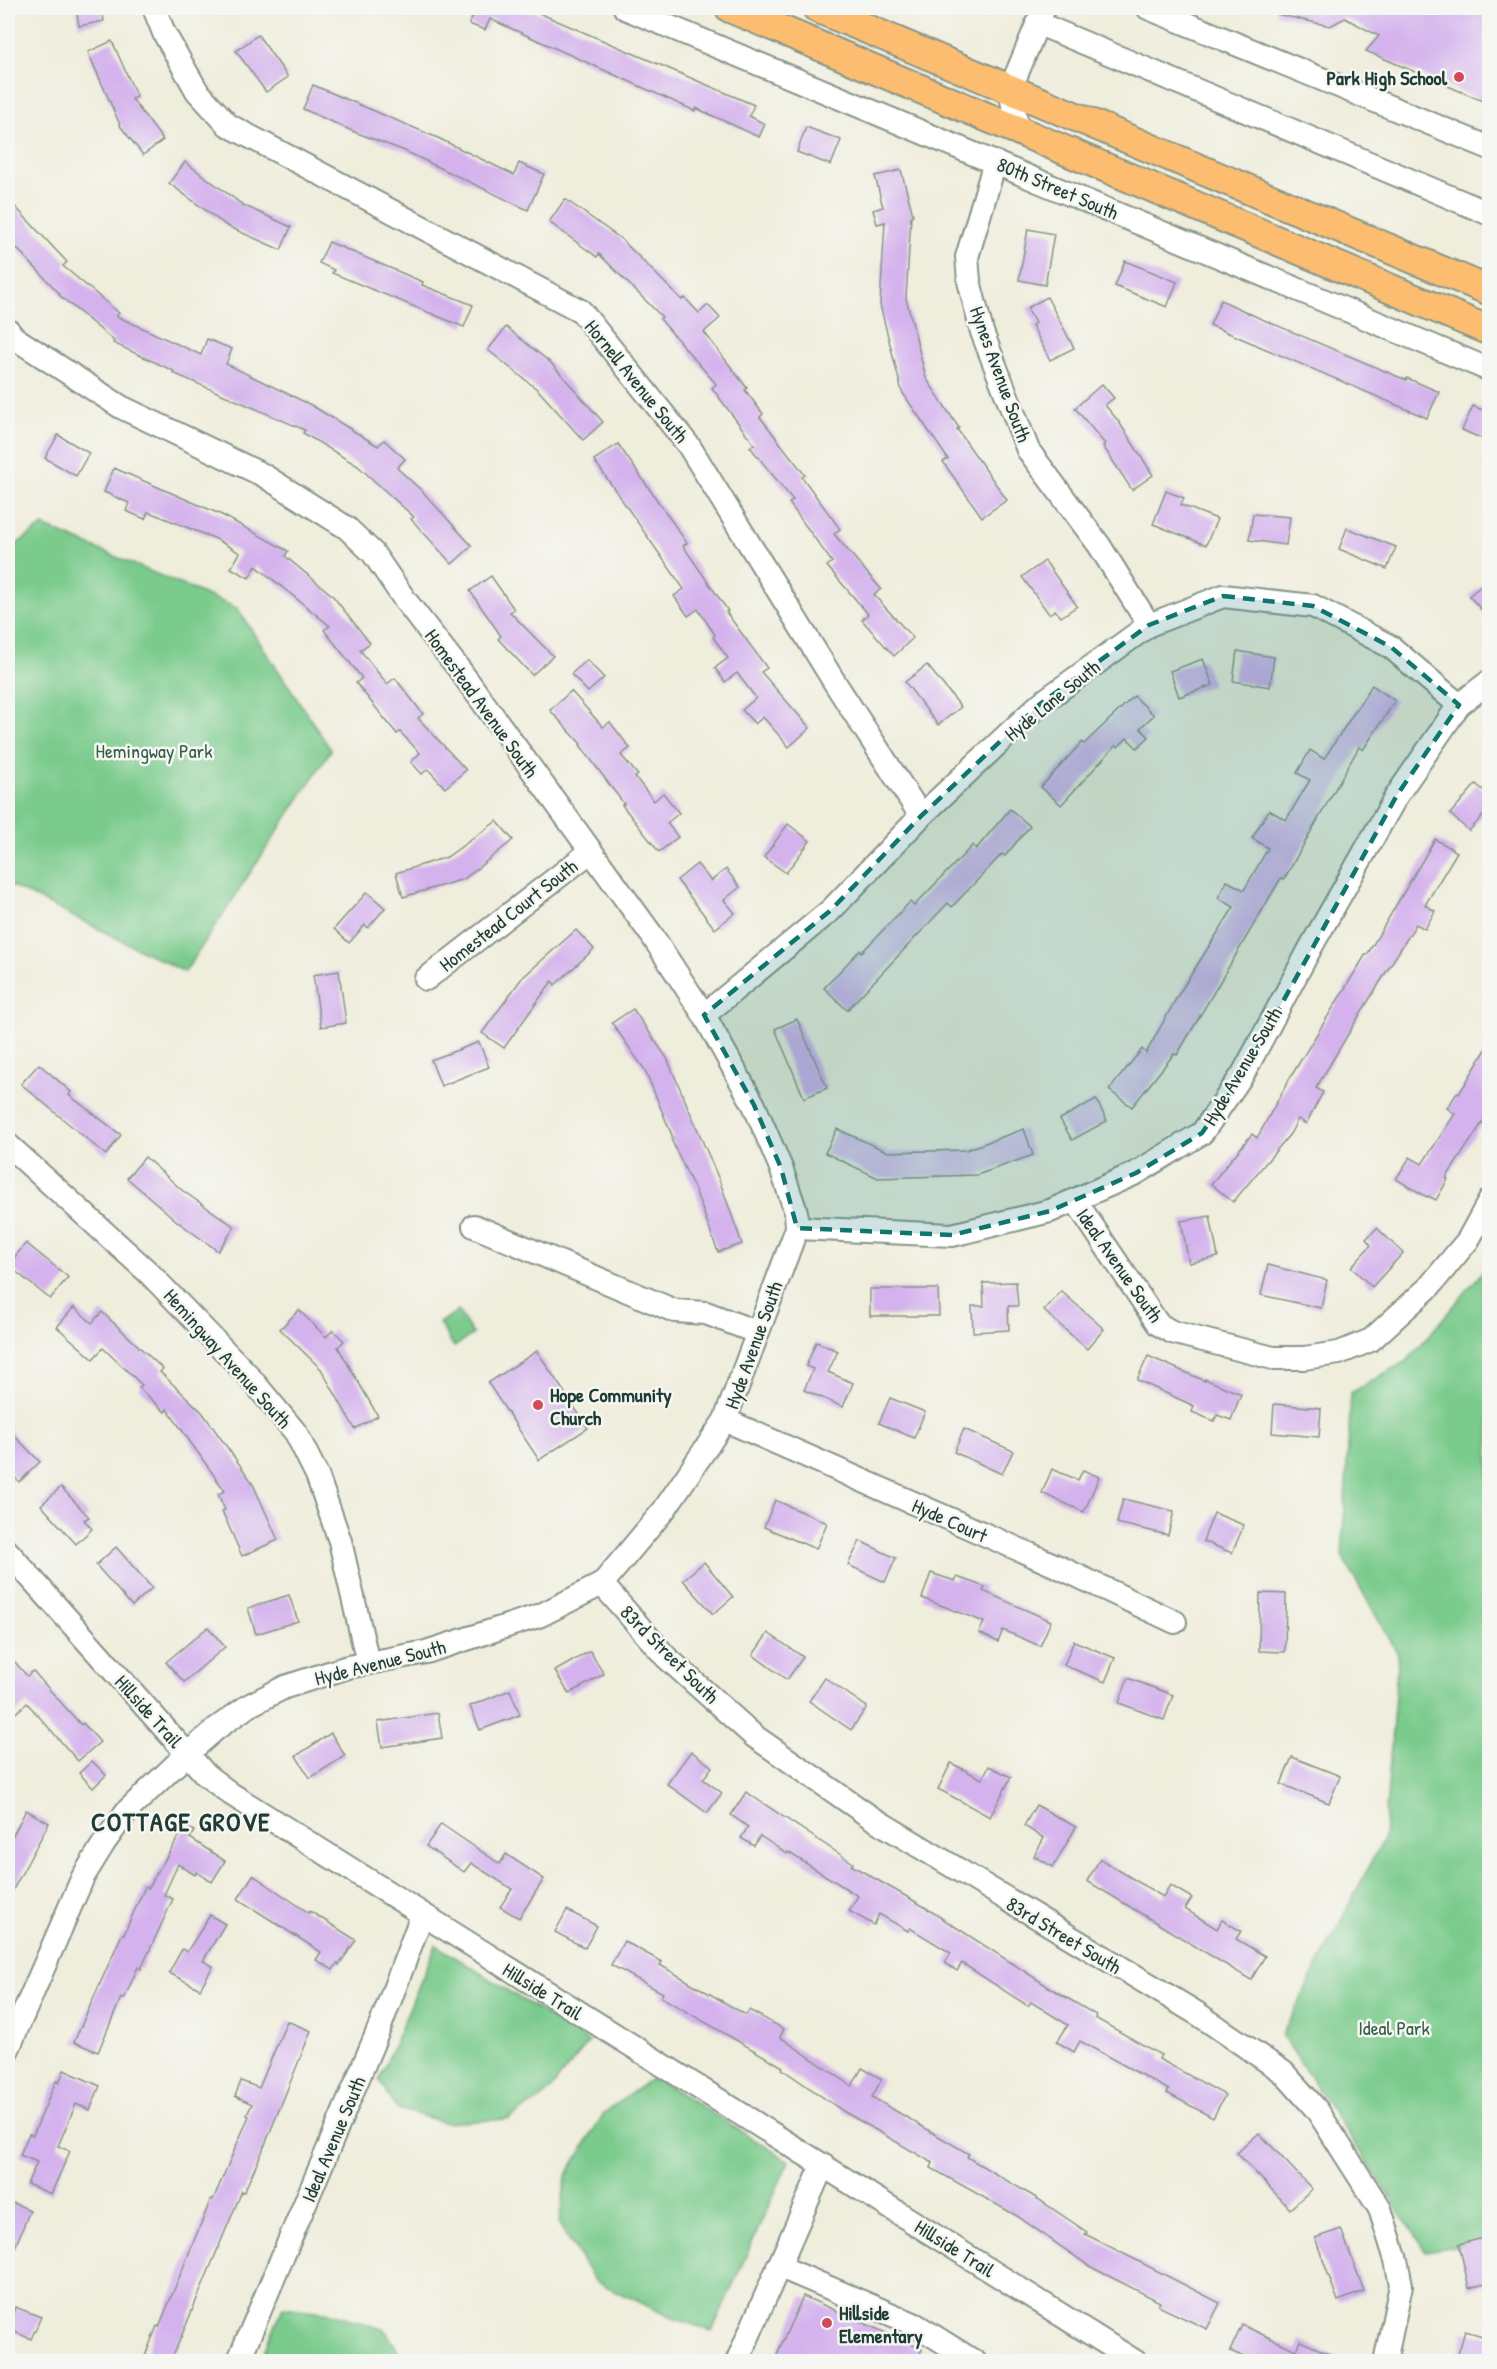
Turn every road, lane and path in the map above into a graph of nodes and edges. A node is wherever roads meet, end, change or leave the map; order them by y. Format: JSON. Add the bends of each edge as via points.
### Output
{"nodes":[{"id":1,"x":154,"y":8,"type":"edge"},
{"id":2,"x":625,"y":8,"type":"edge"},
{"id":3,"x":730,"y":8,"type":"edge"},
{"id":4,"x":817,"y":8,"type":"edge"},
{"id":5,"x":1148,"y":8,"type":"edge"},
{"id":6,"x":1040,"y":15,"type":"edge"},
{"id":7,"x":1010,"y":90,"type":"junction"},
{"id":8,"x":1018,"y":130,"type":"junction"},
{"id":9,"x":1490,"y":148,"type":"edge"},
{"id":10,"x":995,"y":162,"type":"junction"},
{"id":11,"x":1490,"y":214,"type":"edge"},
{"id":12,"x":1490,"y":291,"type":"edge"},
{"id":13,"x":8,"y":331,"type":"edge"},
{"id":14,"x":1490,"y":331,"type":"edge"},
{"id":15,"x":1490,"y":370,"type":"edge"},
{"id":16,"x":1149,"y":625,"type":"junction"},
{"id":17,"x":1490,"y":681,"type":"edge"},
{"id":18,"x":1459,"y":705,"type":"junction"},
{"id":19,"x":921,"y":816,"type":"junction"},
{"id":20,"x":590,"y":852,"type":"junction"},
{"id":21,"x":426,"y":979,"type":"dead end"},
{"id":22,"x":704,"y":1015,"type":"junction"},
{"id":23,"x":8,"y":1145,"type":"edge"},
{"id":24,"x":1075,"y":1200,"type":"junction"},
{"id":25,"x":1490,"y":1200,"type":"edge"},
{"id":26,"x":474,"y":1226,"type":"dead end"},
{"id":27,"x":797,"y":1228,"type":"junction"},
{"id":28,"x":756,"y":1332,"type":"junction"},
{"id":29,"x":725,"y":1420,"type":"junction"},
{"id":30,"x":8,"y":1552,"type":"edge"},
{"id":31,"x":602,"y":1584,"type":"junction"},
{"id":32,"x":1175,"y":1622,"type":"dead end"},
{"id":33,"x":368,"y":1663,"type":"junction"},
{"id":34,"x":187,"y":1754,"type":"junction"},
{"id":35,"x":422,"y":1915,"type":"junction"},
{"id":36,"x":8,"y":2049,"type":"edge"},
{"id":37,"x":823,"y":2165,"type":"junction"},
{"id":38,"x":778,"y":2266,"type":"junction"},
{"id":39,"x":238,"y":2361,"type":"edge"},
{"id":40,"x":737,"y":2361,"type":"edge"},
{"id":41,"x":975,"y":2361,"type":"edge"},
{"id":42,"x":1136,"y":2361,"type":"edge"},
{"id":43,"x":1385,"y":2361,"type":"edge"}],
"edges":[{"from":1,"to":19,"type":"street","name":"Hornell Avenue South","via":[[197,92],[228,125],[581,311],[689,446]]},
{"from":2,"to":10,"type":"street","name":"80th Street South"},
{"from":3,"to":8,"type":"main road","name":"80th Street South"},
{"from":4,"to":7,"type":"main road"},
{"from":5,"to":9,"type":"street"},
{"from":6,"to":7,"type":"street"},
{"from":6,"to":11,"type":"street"},
{"from":7,"to":8,"type":"street"},
{"from":7,"to":12,"type":"main road"},
{"from":8,"to":14,"type":"main road","name":"80th Street South"},
{"from":10,"to":15,"type":"street","name":"80th Street South"},
{"from":10,"to":16,"type":"street","name":"Hynes Avenue South","via":[[967,257],[982,332],[1028,450],[1099,545]]},
{"from":13,"to":20,"type":"street","name":"Homestead Avenue South","via":[[121,407],[262,475],[347,528],[374,553]]},
{"from":16,"to":18,"type":"street","name":"Hyde Lane South","via":[[1222,596],[1313,606],[1391,647]]},
{"from":16,"to":19,"type":"street","name":"Hyde Lane South","via":[[1040,704]]},
{"from":17,"to":18,"type":"street","name":"Hyde Avenue South"},
{"from":18,"to":24,"type":"street","name":"Hyde Avenue South","via":[[1397,795],[1242,1074],[1202,1133],[1136,1173]]},
{"from":19,"to":22,"type":"street","name":"Hyde Lane South","via":[[831,910]]},
{"from":20,"to":21,"type":"street","name":"Homestead Court South"},
{"from":20,"to":22,"type":"street","name":"Homestead Avenue South"},
{"from":22,"to":27,"type":"street","name":"Homestead Avenue South","via":[[754,1105],[781,1168],[796,1212]]},
{"from":23,"to":33,"type":"street","name":"Hemingway Avenue South","via":[[149,1273],[247,1374],[296,1433],[317,1474],[340,1541]]},
{"from":24,"to":25,"type":"street","name":"Ideal Avenue South","via":[[1158,1324],[1172,1332],[1273,1358],[1304,1358],[1339,1353],[1371,1340],[1429,1287],[1468,1240]]},
{"from":24,"to":27,"type":"street","name":"Hyde Avenue South","via":[[1050,1211],[951,1235]]},
{"from":26,"to":28,"type":"street","via":[[675,1311],[706,1313]]},
{"from":27,"to":28,"type":"street","name":"Hyde Avenue South"},
{"from":28,"to":29,"type":"street","name":"Hyde Avenue South"},
{"from":29,"to":31,"type":"street","name":"Hyde Avenue South","via":[[664,1510]]},
{"from":29,"to":32,"type":"street","name":"Hyde Court"},
{"from":30,"to":34,"type":"street","name":"Hillside Trail"},
{"from":31,"to":33,"type":"street","name":"Hyde Avenue South","via":[[541,1615],[426,1652]]},
{"from":31,"to":43,"type":"street","name":"83rd Street South","via":[[666,1657],[754,1736],[869,1816],[1198,2014],[1283,2072],[1317,2110],[1380,2209],[1401,2285]]},
{"from":33,"to":34,"type":"street","name":"Hyde Avenue South","via":[[320,1675],[267,1696],[248,1706]]},
{"from":34,"to":35,"type":"street","name":"Hillside Trail","via":[[231,1794]]},
{"from":34,"to":36,"type":"street","name":"Hyde Avenue South","via":[[126,1812],[104,1842],[83,1877]]},
{"from":35,"to":37,"type":"street","name":"Hillside Trail"},
{"from":35,"to":39,"type":"street","name":"Ideal Avenue South","via":[[381,2024]]},
{"from":37,"to":38,"type":"street"},
{"from":37,"to":42,"type":"street","name":"Hillside Trail"},
{"from":38,"to":40,"type":"street"},
{"from":38,"to":41,"type":"street","via":[[916,2325]]}]}
